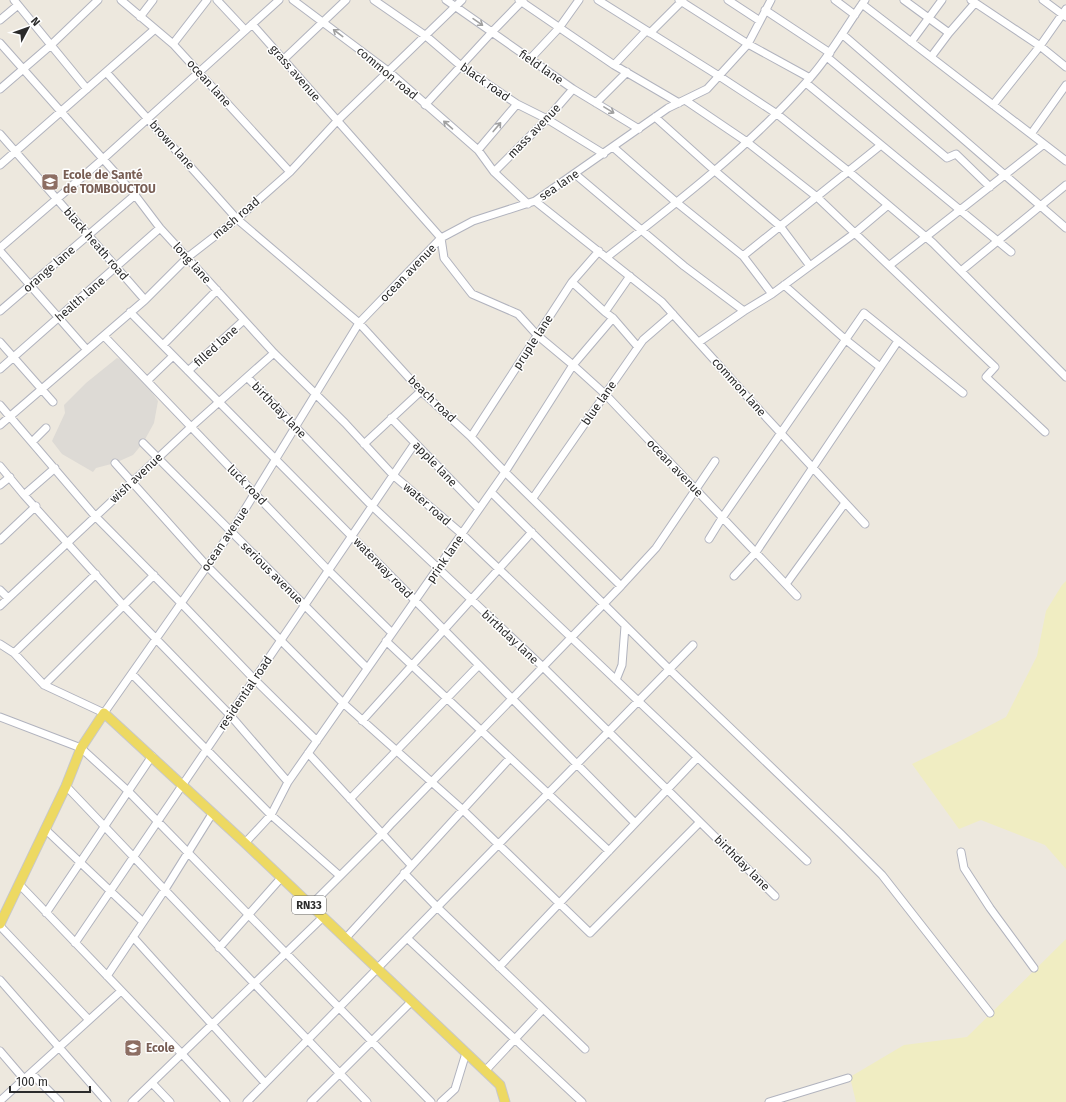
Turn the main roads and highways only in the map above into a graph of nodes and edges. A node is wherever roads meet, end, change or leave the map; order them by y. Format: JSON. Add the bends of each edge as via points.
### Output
{"nodes":[{"id":1,"x":0,"y":925,"type":"edge"},
{"id":2,"x":505,"y":1102,"type":"edge"}],
"edges":[{"from":1,"to":2,"type":"main road","number":"RN33","via":[[66,786],[81,748],[104,714],[245,843],[500,1085]]}]}
